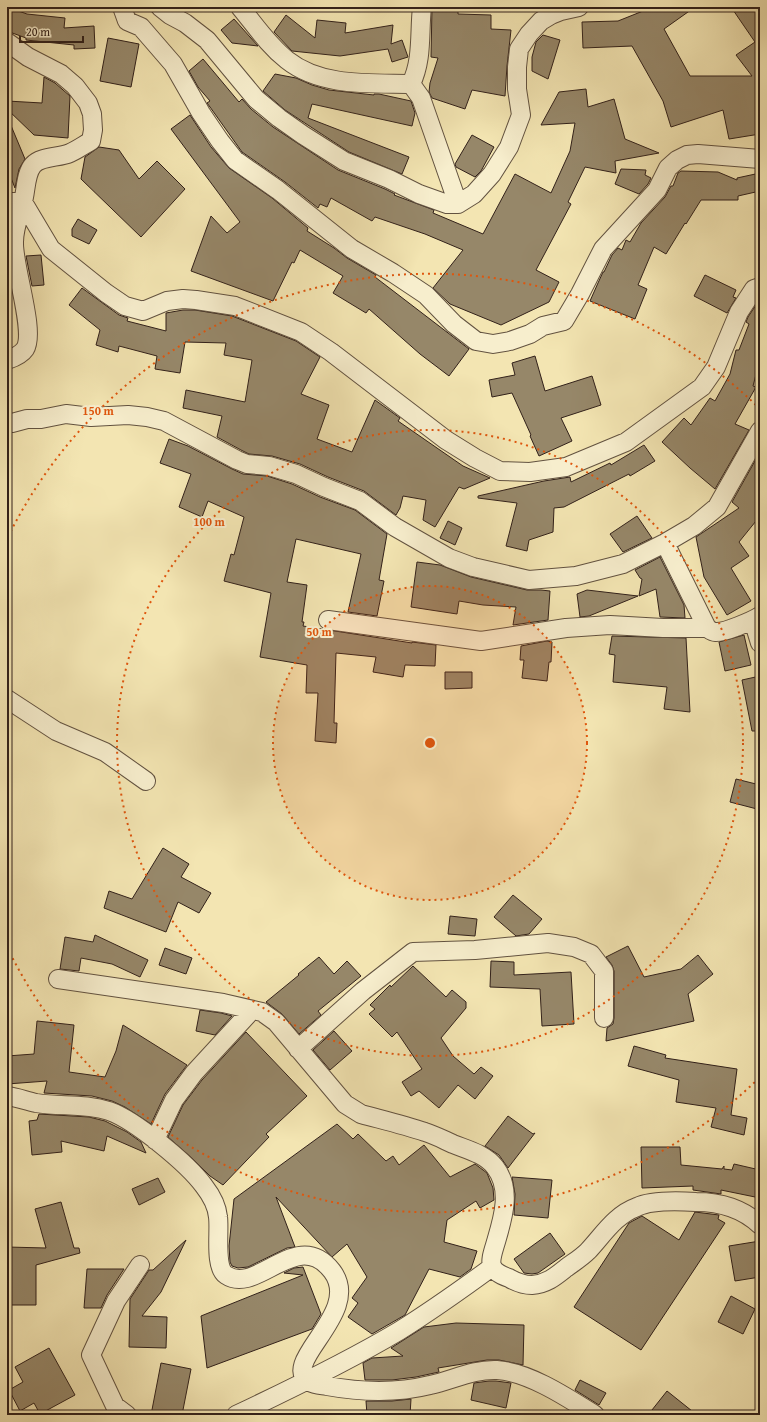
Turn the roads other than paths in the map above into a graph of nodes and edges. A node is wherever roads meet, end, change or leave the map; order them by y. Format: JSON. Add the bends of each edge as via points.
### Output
{"nodes":[{"id":1,"x":122,"y":7,"type":"edge"},
{"id":2,"x":160,"y":7,"type":"edge"},
{"id":3,"x":240,"y":7,"type":"edge"},
{"id":4,"x":422,"y":7,"type":"edge"},
{"id":5,"x":579,"y":7,"type":"edge"},
{"id":6,"x":7,"y":42,"type":"edge"},
{"id":7,"x":411,"y":84,"type":"junction"},
{"id":8,"x":760,"y":160,"type":"edge"},
{"id":9,"x":15,"y":202,"type":"edge"},
{"id":10,"x":458,"y":204,"type":"junction"},
{"id":11,"x":758,"y":289,"type":"edge"},
{"id":12,"x":7,"y":360,"type":"edge"},
{"id":13,"x":7,"y":422,"type":"edge"},
{"id":14,"x":760,"y":431,"type":"edge"},
{"id":15,"x":665,"y":543,"type":"junction"},
{"id":16,"x":756,"y":618,"type":"edge"},
{"id":17,"x":328,"y":620,"type":"dead end"},
{"id":18,"x":708,"y":628,"type":"junction"},
{"id":19,"x":760,"y":643,"type":"edge"},
{"id":20,"x":7,"y":700,"type":"edge"},
{"id":21,"x":146,"y":781,"type":"dead end"},
{"id":22,"x":58,"y":978,"type":"dead end"},
{"id":23,"x":252,"y":1010,"type":"junction"},
{"id":24,"x":604,"y":1018,"type":"dead end"},
{"id":25,"x":298,"y":1049,"type":"junction"},
{"id":26,"x":7,"y":1096,"type":"edge"},
{"id":27,"x":155,"y":1140,"type":"junction"},
{"id":28,"x":760,"y":1225,"type":"edge"},
{"id":29,"x":140,"y":1265,"type":"dead end"},
{"id":30,"x":492,"y":1267,"type":"junction"},
{"id":31,"x":308,"y":1381,"type":"junction"},
{"id":32,"x":127,"y":1415,"type":"edge"},
{"id":33,"x":236,"y":1415,"type":"edge"},
{"id":34,"x":595,"y":1415,"type":"edge"}],
"edges":[{"from":1,"to":8,"type":"street","via":[[126,21],[141,27],[173,64],[201,113],[235,160],[278,190],[352,249],[426,295],[454,324],[476,341],[493,344],[510,341],[530,334],[542,326],[564,321],[603,249],[657,190],[668,168],[677,160],[687,155],[698,154]]},
{"from":2,"to":10,"type":"street","via":[[207,40],[256,99],[302,135],[344,161],[419,194],[447,204]]},
{"from":3,"to":7,"type":"street","via":[[270,45],[306,72],[366,84]]},
{"from":4,"to":7,"type":"street","via":[[420,47],[416,73]]},
{"from":5,"to":10,"type":"street","via":[[561,11],[541,21],[519,49],[516,67],[521,115],[509,147],[492,174],[474,194]]},
{"from":6,"to":9,"type":"street","via":[[28,57],[61,74],[75,86],[88,104],[93,118],[91,141],[69,154],[37,162],[32,166]]},
{"from":7,"to":10,"type":"street","via":[[420,98]]},
{"from":9,"to":11,"type":"street","via":[[51,249],[125,306],[143,311],[167,301],[196,300],[235,306],[301,332],[446,440],[500,470],[530,472],[566,467],[632,438],[702,387],[716,367],[739,312]]},
{"from":9,"to":12,"type":"street","via":[[15,259],[29,334],[25,350]]},
{"from":13,"to":15,"type":"street","via":[[66,414],[91,417],[128,415],[164,421],[246,464],[269,466],[296,474],[360,501],[395,527],[449,558],[473,567],[529,580],[576,576],[623,564]]},
{"from":14,"to":15,"type":"street","via":[[718,507],[694,526]]},
{"from":15,"to":18,"type":"street"},
{"from":16,"to":18,"type":"street","via":[[716,632]]},
{"from":16,"to":19,"type":"street"},
{"from":17,"to":18,"type":"street","via":[[481,641],[566,628],[610,625]]},
{"from":20,"to":21,"type":"street","via":[[56,731],[105,752]]},
{"from":22,"to":23,"type":"street","via":[[223,1003]]},
{"from":23,"to":25,"type":"street","via":[[262,1012],[276,1022]]},
{"from":23,"to":27,"type":"street","via":[[194,1073],[174,1100]]},
{"from":24,"to":25,"type":"street","via":[[604,970],[591,954],[574,947],[548,944],[413,952],[363,991]]},
{"from":25,"to":30,"type":"street","via":[[352,1110],[433,1135],[476,1152],[495,1167],[504,1189],[505,1202]]},
{"from":26,"to":27,"type":"street","via":[[37,1103],[100,1108],[113,1112]]},
{"from":27,"to":31,"type":"street","via":[[193,1172],[211,1195],[218,1216],[222,1271],[228,1277],[246,1279],[301,1256],[315,1257],[324,1262],[338,1280],[340,1298],[337,1308],[304,1362],[302,1372]]},
{"from":28,"to":30,"type":"street","via":[[736,1208],[717,1204],[673,1201],[644,1204],[624,1213],[579,1260],[550,1281],[532,1285],[518,1283]]},
{"from":29,"to":32,"type":"street","via":[[116,1301],[91,1355],[115,1406]]},
{"from":30,"to":31,"type":"street","via":[[399,1331]]},
{"from":31,"to":33,"type":"street"},
{"from":31,"to":34,"type":"street","via":[[345,1389],[401,1390],[431,1385],[473,1372],[499,1370],[522,1375]]}]}
